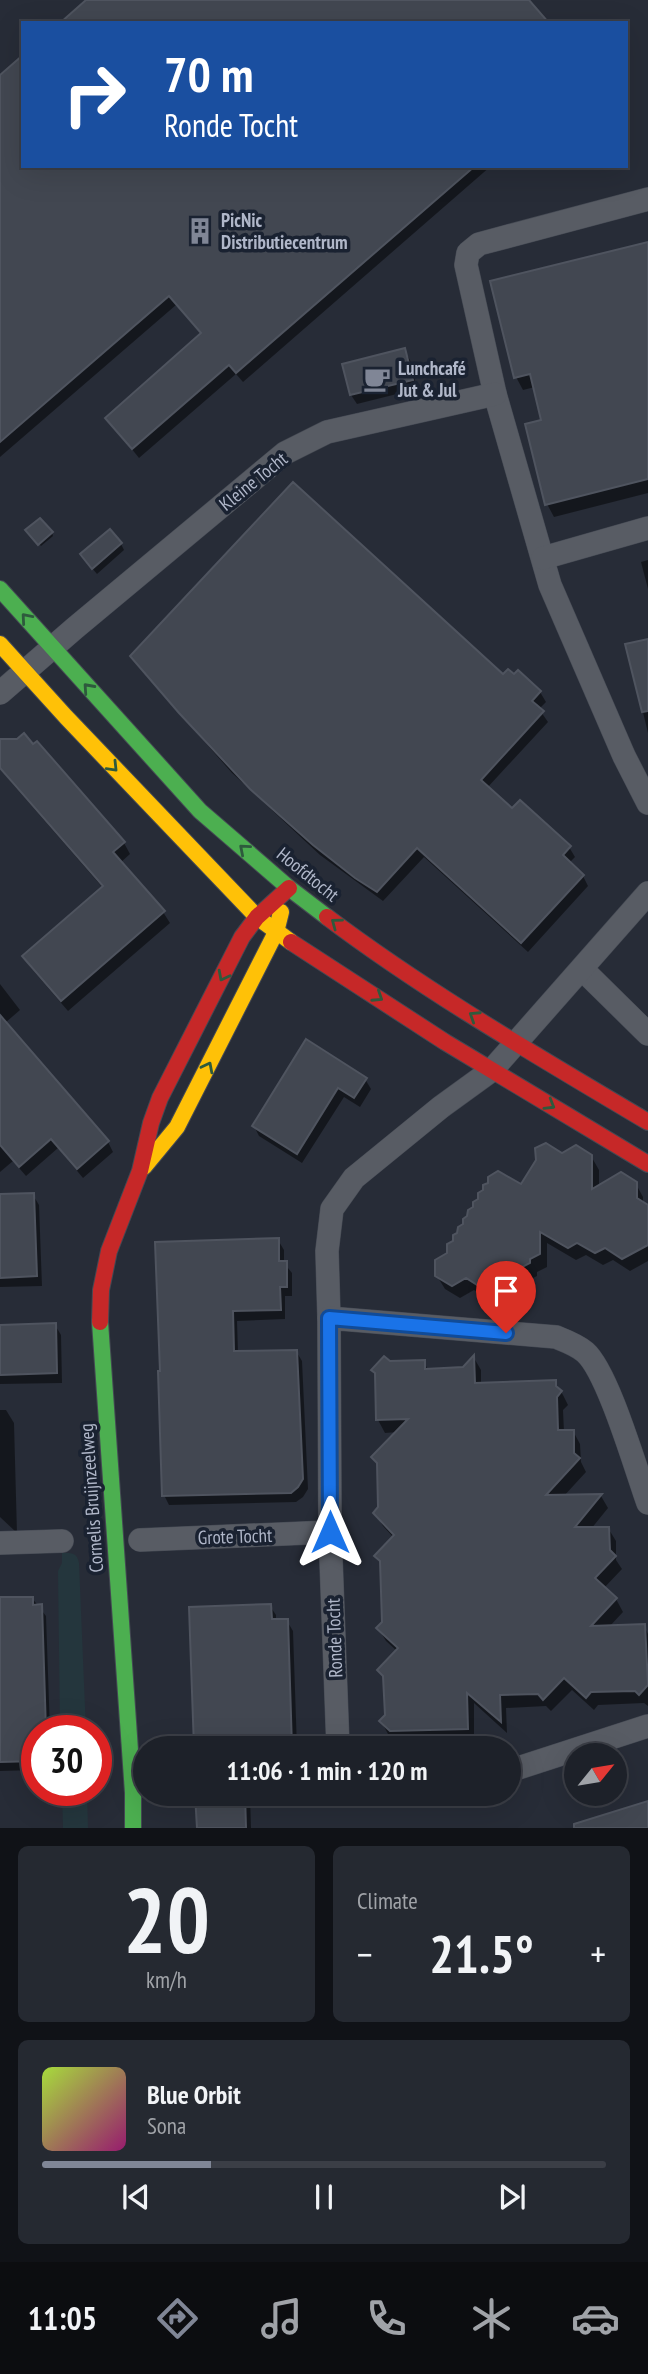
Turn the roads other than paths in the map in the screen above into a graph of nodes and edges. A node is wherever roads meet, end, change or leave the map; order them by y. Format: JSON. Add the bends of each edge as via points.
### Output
{"nodes":[{"id":1,"x":648,"y":199,"type":"edge"},
{"id":2,"x":495,"y":394,"type":"junction"},
{"id":3,"x":648,"y":528,"type":"edge"},
{"id":4,"x":543,"y":558,"type":"junction"},
{"id":5,"x":0,"y":589,"type":"edge"},
{"id":6,"x":0,"y":644,"type":"edge"},
{"id":7,"x":51,"y":648,"type":"junction"},
{"id":8,"x":24,"y":672,"type":"junction"},
{"id":9,"x":0,"y":693,"type":"edge"},
{"id":10,"x":648,"y":803,"type":"edge"},
{"id":11,"x":289,"y":888,"type":"junction"},
{"id":12,"x":648,"y":893,"type":"edge"},
{"id":13,"x":257,"y":916,"type":"junction"},
{"id":14,"x":276,"y":932,"type":"junction"},
{"id":15,"x":582,"y":970,"type":"junction"},
{"id":16,"x":648,"y":1034,"type":"edge"},
{"id":17,"x":516,"y":1043,"type":"junction"},
{"id":18,"x":492,"y":1070,"type":"junction"},
{"id":19,"x":648,"y":1122,"type":"edge"},
{"id":20,"x":648,"y":1164,"type":"edge"},
{"id":21,"x":140,"y":1171,"type":"junction"},
{"id":22,"x":329,"y":1318,"type":"junction"},
{"id":23,"x":648,"y":1503,"type":"edge"},
{"id":24,"x":330,"y":1532,"type":"junction"},
{"id":25,"x":141,"y":1540,"type":"dead end"},
{"id":26,"x":62,"y":1541,"type":"dead end"},
{"id":27,"x":0,"y":1542,"type":"edge"},
{"id":28,"x":648,"y":1726,"type":"edge"},
{"id":29,"x":338,"y":1736,"type":"edge"},
{"id":30,"x":521,"y":1767,"type":"edge"},
{"id":31,"x":132,"y":1828,"type":"edge"}],
"edges":[{"from":1,"to":2,"type":"street","via":[[479,244],[468,253],[466,264]]},
{"from":2,"to":4,"type":"street"},
{"from":2,"to":7,"type":"street","name":"Kleine Tocht","via":[[327,432],[285,453]]},
{"from":3,"to":4,"type":"street"},
{"from":4,"to":10,"type":"street","via":[[550,585]]},
{"from":7,"to":5,"type":"main road","name":"Hoofdtocht","one_way":true},
{"from":6,"to":8,"type":"main road"},
{"from":7,"to":8,"type":"street","name":"Kleine Tocht"},
{"from":11,"to":7,"type":"main road","name":"Hoofdtocht","one_way":true,"via":[[200,811]]},
{"from":8,"to":9,"type":"street"},
{"from":8,"to":13,"type":"main road","one_way":true},
{"from":11,"to":13,"type":"main road","name":"Cornelis Bruijnzeelweg"},
{"from":11,"to":14,"type":"main road","name":"Cornelis Bruijnzeelweg"},
{"from":17,"to":11,"type":"main road","name":"Hoofdtocht","one_way":true,"via":[[363,944]]},
{"from":12,"to":15,"type":"street"},
{"from":13,"to":14,"type":"main road"},
{"from":13,"to":21,"type":"main road","name":"Cornelis Bruijnzeelweg","one_way":true,"via":[[160,1098]]},
{"from":14,"to":18,"type":"main road","one_way":true},
{"from":21,"to":14,"type":"main road","name":"Cornelis Bruijnzeelweg","one_way":true,"via":[[177,1127]]},
{"from":15,"to":16,"type":"street"},
{"from":15,"to":17,"type":"street"},
{"from":17,"to":18,"type":"street","name":"Ronde Tocht"},
{"from":17,"to":19,"type":"main road","name":"Hoofdtocht"},
{"from":18,"to":20,"type":"main road","one_way":true},
{"from":18,"to":22,"type":"street","name":"Ronde Tocht","via":[[372,1161],[332,1209],[327,1251]]},
{"from":21,"to":31,"type":"main road","name":"Cornelis Bruijnzeelweg","via":[[109,1251],[100,1335]]},
{"from":22,"to":23,"type":"street","via":[[569,1341],[596,1367]]},
{"from":22,"to":24,"type":"street","name":"Ronde Tocht"},
{"from":24,"to":25,"type":"street","name":"Grote Tocht"},
{"from":24,"to":29,"type":"street","name":"Ronde Tocht"},
{"from":26,"to":27,"type":"street"},
{"from":28,"to":30,"type":"street"}]}
